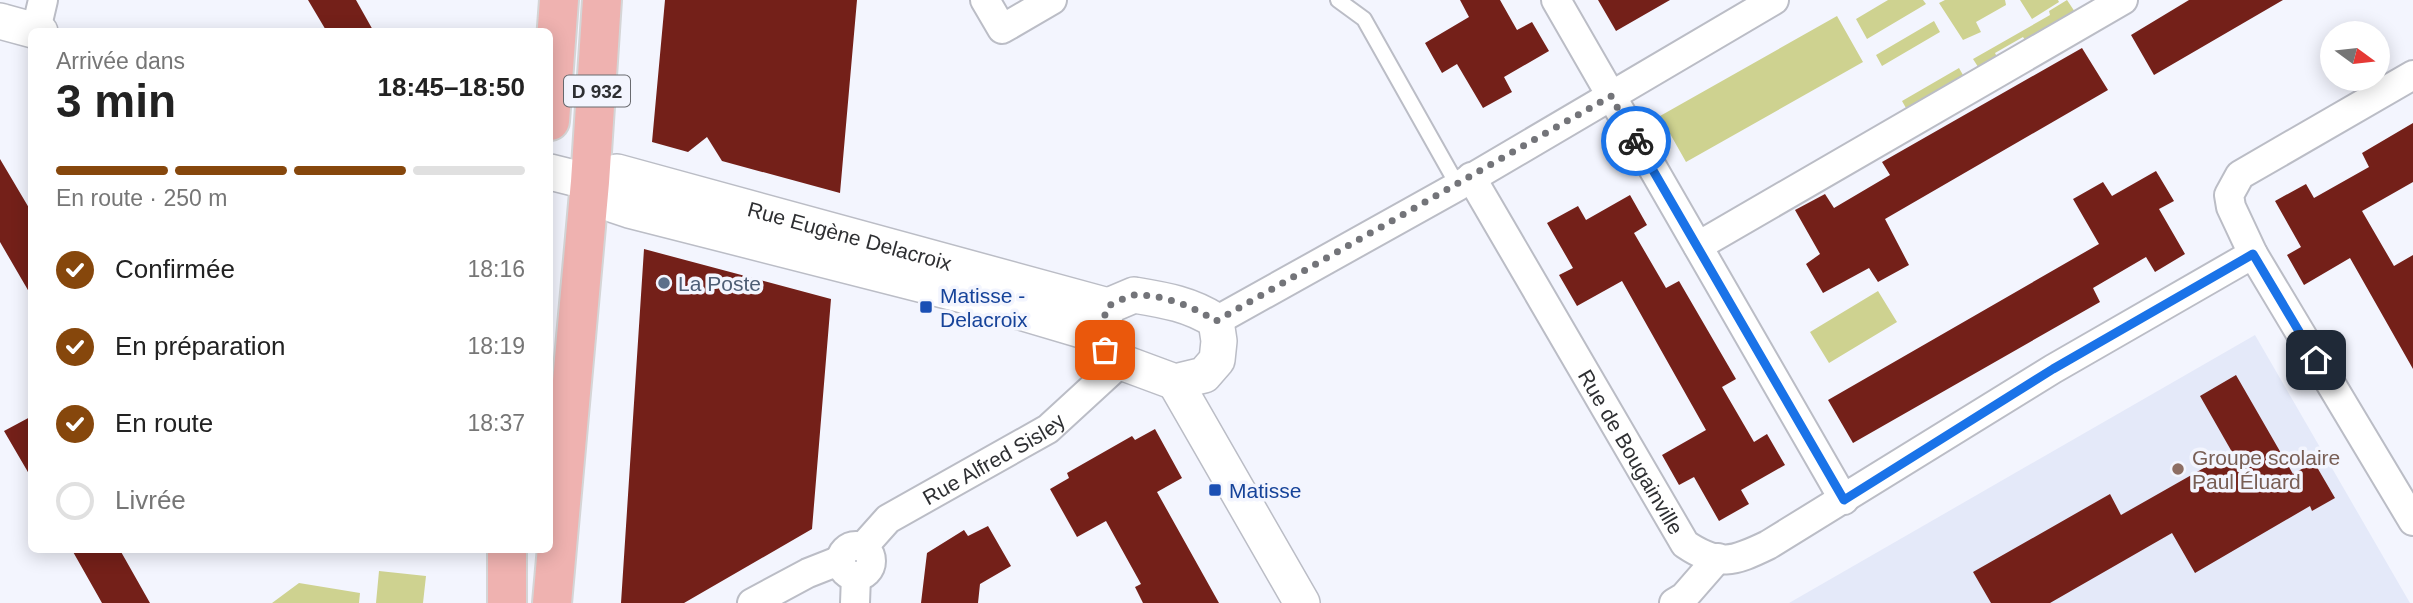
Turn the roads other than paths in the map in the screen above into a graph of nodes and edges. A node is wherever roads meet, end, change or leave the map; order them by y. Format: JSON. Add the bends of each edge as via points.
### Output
{"nodes":[{"id":1,"x":559,"y":0,"type":"edge"},
{"id":2,"x":602,"y":0,"type":"edge"},
{"id":3,"x":985,"y":0,"type":"edge"},
{"id":4,"x":1052,"y":0,"type":"edge"},
{"id":5,"x":1338,"y":0,"type":"edge"},
{"id":6,"x":1556,"y":0,"type":"edge"},
{"id":7,"x":1774,"y":0,"type":"edge"},
{"id":8,"x":2123,"y":0,"type":"edge"},
{"id":9,"x":0,"y":21,"type":"edge"},
{"id":10,"x":40,"y":21,"type":"edge"},
{"id":11,"x":2413,"y":75,"type":"edge"},
{"id":12,"x":553,"y":81,"type":"edge"},
{"id":13,"x":1611,"y":96,"type":"junction"},
{"id":14,"x":553,"y":173,"type":"edge"},
{"id":15,"x":1464,"y":181,"type":"junction"},
{"id":16,"x":590,"y":182,"type":"junction"},
{"id":17,"x":1698,"y":246,"type":"junction"},
{"id":18,"x":2253,"y":254,"type":"junction"},
{"id":19,"x":1103,"y":320,"type":"junction"},
{"id":20,"x":1216,"y":321,"type":"junction"},
{"id":21,"x":1121,"y":362,"type":"junction"},
{"id":22,"x":1175,"y":382,"type":"junction"},
{"id":23,"x":1844,"y":500,"type":"junction"},
{"id":24,"x":2413,"y":521,"type":"edge"},
{"id":25,"x":507,"y":553,"type":"edge"},
{"id":26,"x":1718,"y":558,"type":"junction"},
{"id":27,"x":854,"y":572,"type":"edge"},
{"id":28,"x":507,"y":603,"type":"edge"},
{"id":29,"x":552,"y":603,"type":"edge"},
{"id":30,"x":752,"y":603,"type":"edge"},
{"id":31,"x":1302,"y":603,"type":"edge"},
{"id":32,"x":1674,"y":603,"type":"edge"}],
"edges":[{"from":1,"to":12,"type":"main road","number":"D 932"},
{"from":2,"to":16,"type":"main road","number":"D 932"},
{"from":3,"to":4,"type":"street","via":[[1002,29]]},
{"from":5,"to":15,"type":"lane","via":[[1364,19]]},
{"from":6,"to":13,"type":"street"},
{"from":7,"to":13,"type":"street"},
{"from":8,"to":17,"type":"street"},
{"from":9,"to":10,"type":"street"},
{"from":11,"to":18,"type":"street","via":[[2240,175],[2229,195]]},
{"from":13,"to":15,"type":"street"},
{"from":13,"to":17,"type":"street"},
{"from":14,"to":16,"type":"street","name":"Rue Eugène Delacroix"},
{"from":15,"to":20,"type":"street"},
{"from":15,"to":26,"type":"street","name":"Rue de Bougainville","via":[[1685,544],[1704,557]]},
{"from":16,"to":19,"type":"street","name":"Rue Eugène Delacroix","via":[[614,205],[629,211],[946,290]]},
{"from":16,"to":29,"type":"main road","number":"D 932"},
{"from":17,"to":23,"type":"street"},
{"from":18,"to":23,"type":"street","via":[[2053,369]]},
{"from":18,"to":24,"type":"street"},
{"from":19,"to":20,"type":"street","via":[[1134,295],[1172,301]]},
{"from":19,"to":21,"type":"street","via":[[1105,350]]},
{"from":20,"to":22,"type":"street","via":[[1217,360],[1204,375]]},
{"from":21,"to":22,"type":"street"},
{"from":21,"to":27,"type":"street","name":"Rue Alfred Sisley","via":[[1048,429],[888,519]]},
{"from":22,"to":31,"type":"street"},
{"from":23,"to":26,"type":"street","via":[[1737,560]]},
{"from":25,"to":28,"type":"main road"},
{"from":26,"to":32,"type":"street"},
{"from":27,"to":30,"type":"street","via":[[808,573]]}]}
